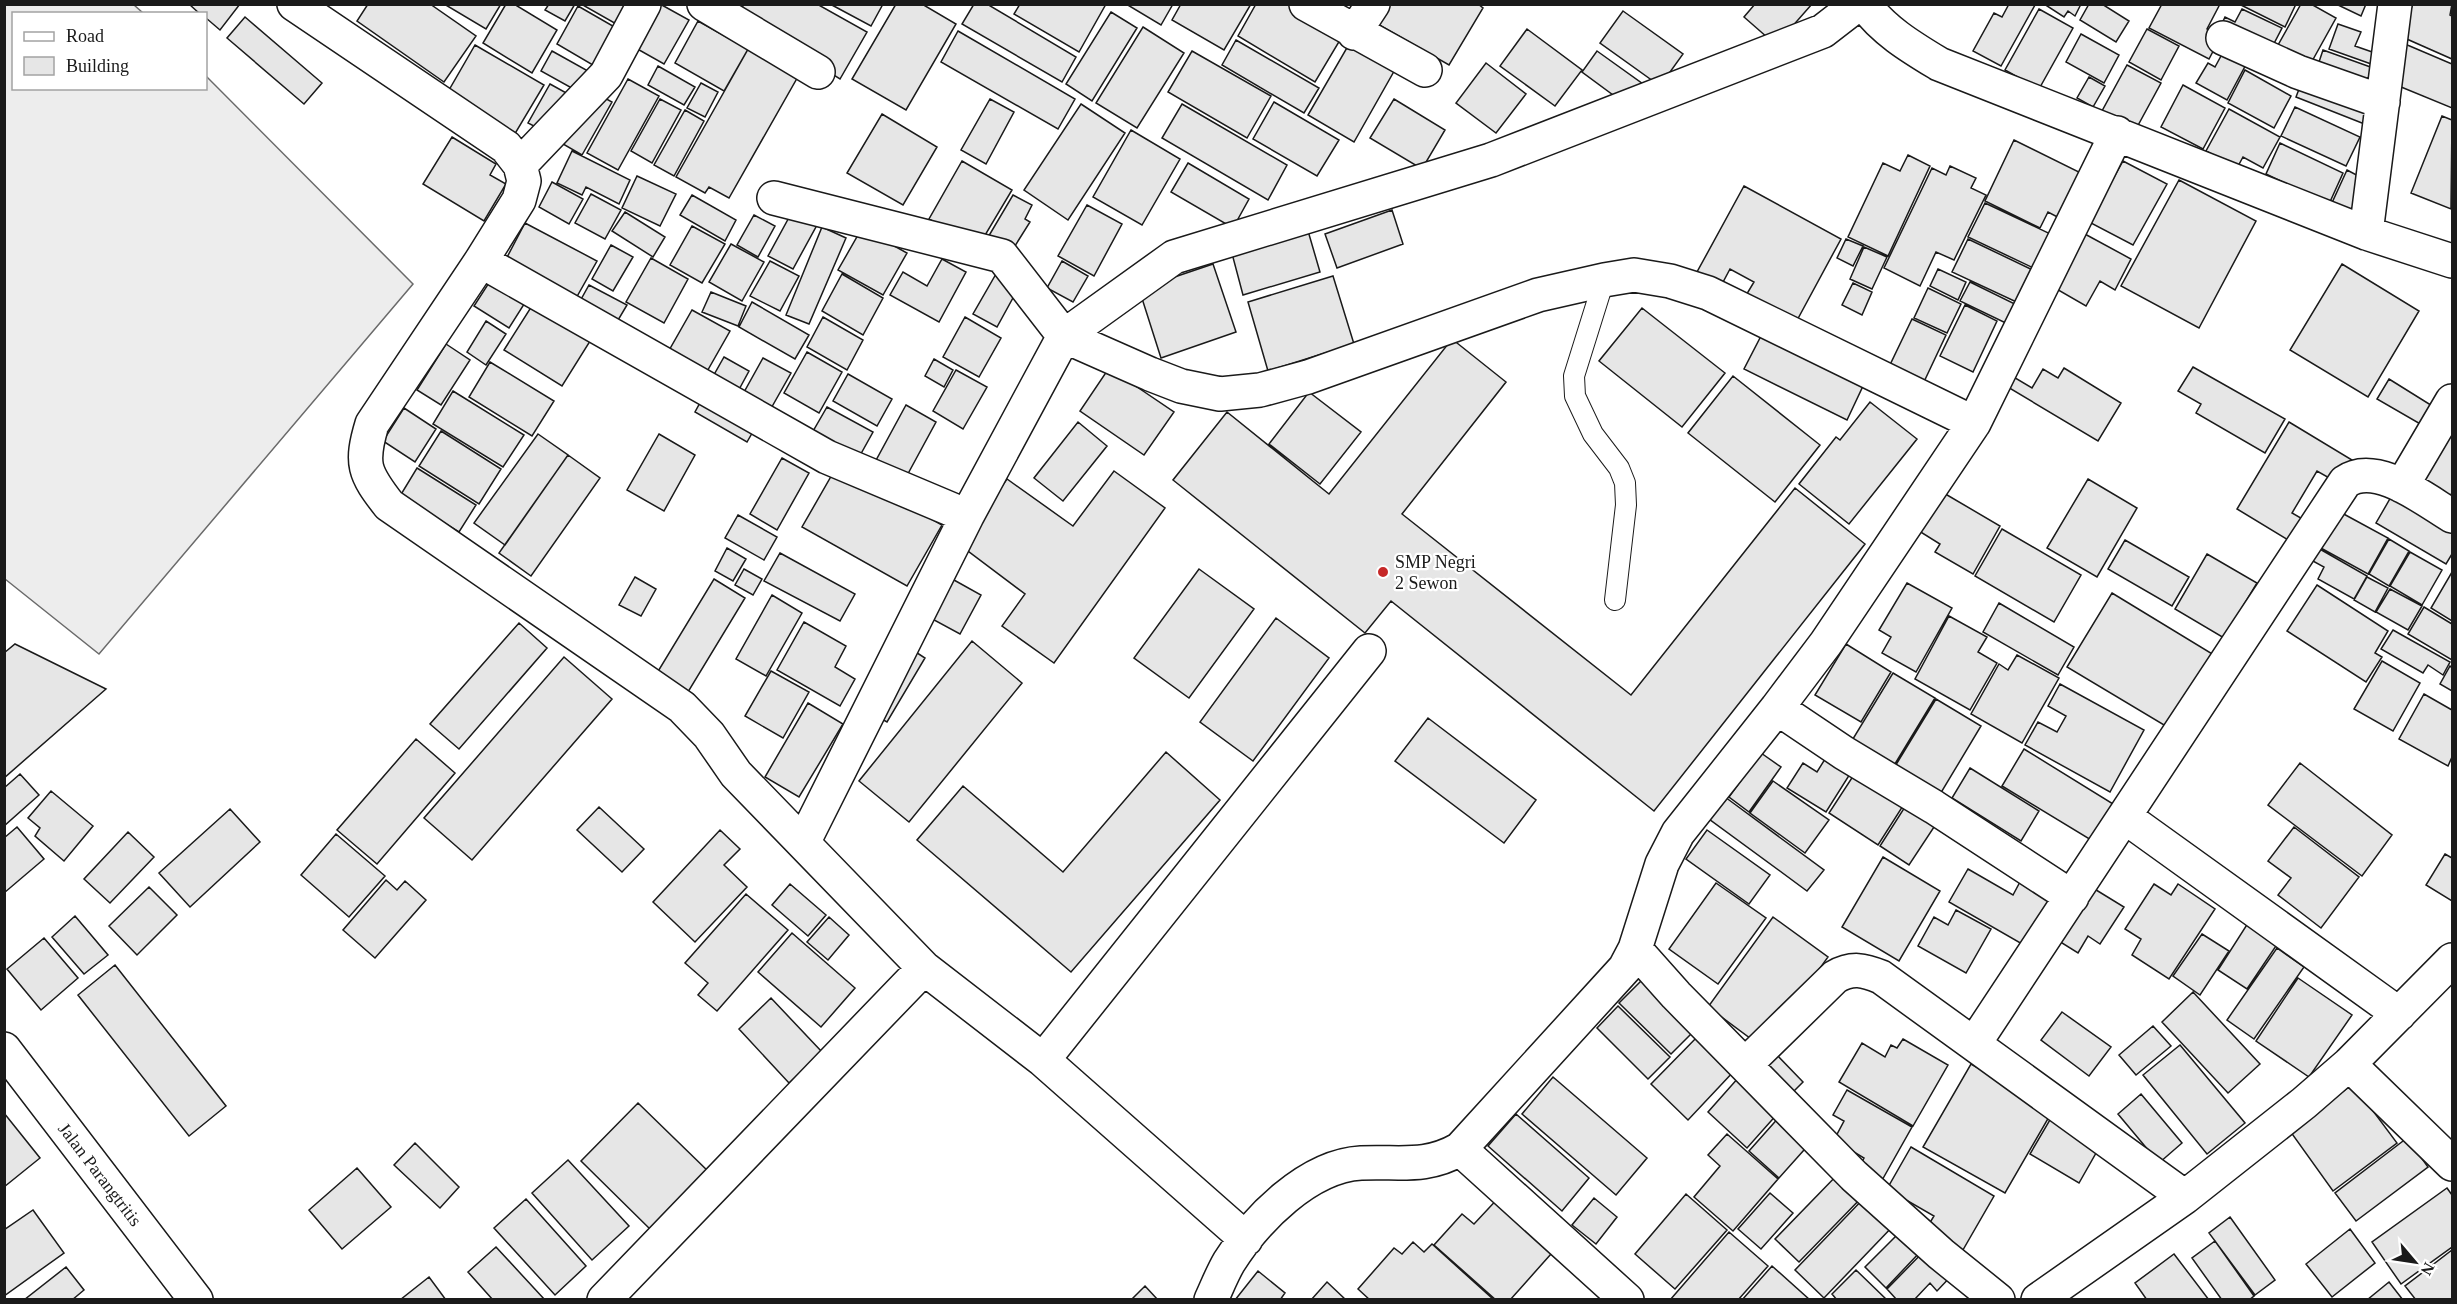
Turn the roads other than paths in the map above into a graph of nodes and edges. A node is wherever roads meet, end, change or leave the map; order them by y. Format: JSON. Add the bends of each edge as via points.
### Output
{"nodes":[{"id":1,"x":294,"y":4,"type":"edge"},
{"id":2,"x":644,"y":4,"type":"edge"},
{"id":3,"x":1306,"y":4,"type":"edge"},
{"id":4,"x":1373,"y":4,"type":"edge"},
{"id":5,"x":1858,"y":4,"type":"edge"},
{"id":6,"x":1864,"y":4,"type":"edge"},
{"id":7,"x":2395,"y":4,"type":"edge"},
{"id":8,"x":721,"y":8,"type":"edge"},
{"id":9,"x":328,"y":14,"type":"edge"},
{"id":10,"x":1354,"y":33,"type":"junction"},
{"id":11,"x":2223,"y":38,"type":"dead end"},
{"id":12,"x":1425,"y":70,"type":"dead end"},
{"id":13,"x":818,"y":72,"type":"dead end"},
{"id":14,"x":2383,"y":102,"type":"junction"},
{"id":15,"x":2117,"y":133,"type":"junction"},
{"id":16,"x":520,"y":165,"type":"junction"},
{"id":17,"x":774,"y":198,"type":"dead end"},
{"id":18,"x":2366,"y":233,"type":"junction"},
{"id":19,"x":481,"y":261,"type":"junction"},
{"id":20,"x":2452,"y":261,"type":"edge"},
{"id":21,"x":1604,"y":280,"type":"junction"},
{"id":22,"x":1064,"y":336,"type":"junction"},
{"id":23,"x":2452,"y":401,"type":"edge"},
{"id":24,"x":1974,"y":423,"type":"junction"},
{"id":25,"x":2402,"y":486,"type":"junction"},
{"id":26,"x":967,"y":516,"type":"junction"},
{"id":27,"x":2452,"y":516,"type":"edge"},
{"id":28,"x":1616,"y":600,"type":"dead end"},
{"id":29,"x":1369,"y":651,"type":"dead end"},
{"id":30,"x":1777,"y":708,"type":"junction"},
{"id":31,"x":2125,"y":817,"type":"junction"},
{"id":32,"x":803,"y":843,"type":"junction"},
{"id":33,"x":2072,"y":897,"type":"junction"},
{"id":34,"x":1635,"y":949,"type":"junction"},
{"id":35,"x":2452,"y":960,"type":"edge"},
{"id":36,"x":924,"y":968,"type":"junction"},
{"id":37,"x":2399,"y":1014,"type":"junction"},
{"id":38,"x":1974,"y":1044,"type":"junction"},
{"id":39,"x":4,"y":1049,"type":"edge"},
{"id":40,"x":1043,"y":1060,"type":"junction"},
{"id":41,"x":1746,"y":1064,"type":"junction"},
{"id":42,"x":2349,"y":1064,"type":"junction"},
{"id":43,"x":1460,"y":1149,"type":"junction"},
{"id":44,"x":2452,"y":1164,"type":"edge"},
{"id":45,"x":2186,"y":1197,"type":"junction"},
{"id":46,"x":1245,"y":1239,"type":"junction"},
{"id":47,"x":196,"y":1299,"type":"edge"},
{"id":48,"x":604,"y":1299,"type":"edge"},
{"id":49,"x":1211,"y":1299,"type":"edge"},
{"id":50,"x":1627,"y":1299,"type":"edge"},
{"id":51,"x":1998,"y":1299,"type":"edge"},
{"id":52,"x":2038,"y":1299,"type":"edge"}],
"edges":[{"from":1,"to":9,"type":"street"},
{"from":2,"to":16,"type":"street","via":[[606,75]]},
{"from":3,"to":10,"type":"street"},
{"from":4,"to":10,"type":"street"},
{"from":5,"to":22,"type":"street","via":[[1823,31],[1491,160],[1174,257]]},
{"from":6,"to":15,"type":"street","via":[[1875,20],[1939,64]]},
{"from":7,"to":14,"type":"street"},
{"from":8,"to":13,"type":"street"},
{"from":9,"to":16,"type":"street","via":[[506,147]]},
{"from":10,"to":12,"type":"street"},
{"from":11,"to":14,"type":"street","via":[[2298,72]]},
{"from":14,"to":18,"type":"street"},
{"from":15,"to":18,"type":"street"},
{"from":15,"to":24,"type":"street"},
{"from":16,"to":19,"type":"street","via":[[524,181],[519,200]]},
{"from":17,"to":22,"type":"street","via":[[1002,256]]},
{"from":18,"to":20,"type":"street"},
{"from":19,"to":26,"type":"street","via":[[827,457]]},
{"from":19,"to":32,"type":"street","via":[[372,424],[365,449],[366,471],[389,505],[682,707],[709,735],[736,774]]},
{"from":21,"to":22,"type":"street","via":[[1538,295],[1308,378],[1260,390],[1220,394],[1182,386]]},
{"from":21,"to":24,"type":"street","via":[[1634,275],[1670,280],[1708,293]]},
{"from":21,"to":28,"type":"lane","via":[[1574,376],[1575,396],[1593,434],[1619,468],[1625,483]]},
{"from":22,"to":26,"type":"street"},
{"from":23,"to":25,"type":"street"},
{"from":24,"to":30,"type":"street","via":[[1826,643]]},
{"from":25,"to":27,"type":"street"},
{"from":25,"to":31,"type":"street","via":[[2376,475],[2353,477],[2345,482]]},
{"from":26,"to":32,"type":"street"},
{"from":29,"to":40,"type":"street"},
{"from":30,"to":33,"type":"street"},
{"from":30,"to":34,"type":"street","via":[[1678,833],[1662,864]]},
{"from":31,"to":33,"type":"street"},
{"from":31,"to":37,"type":"street"},
{"from":32,"to":36,"type":"street"},
{"from":33,"to":38,"type":"street"},
{"from":34,"to":41,"type":"street"},
{"from":34,"to":43,"type":"street","via":[[1607,990]]},
{"from":35,"to":37,"type":"street"},
{"from":36,"to":40,"type":"street"},
{"from":36,"to":48,"type":"street"},
{"from":37,"to":42,"type":"street"},
{"from":38,"to":41,"type":"street","via":[[1881,977],[1855,969],[1835,977]]},
{"from":38,"to":45,"type":"street"},
{"from":39,"to":47,"type":"street","name":"Jalan Parangtritis"},
{"from":40,"to":46,"type":"street"},
{"from":41,"to":51,"type":"street","via":[[1854,1176]]},
{"from":42,"to":44,"type":"street"},
{"from":42,"to":45,"type":"street"},
{"from":43,"to":46,"type":"street","via":[[1425,1163],[1337,1166],[1287,1196]]},
{"from":43,"to":50,"type":"street"},
{"from":45,"to":52,"type":"street"},
{"from":46,"to":49,"type":"street"}]}
